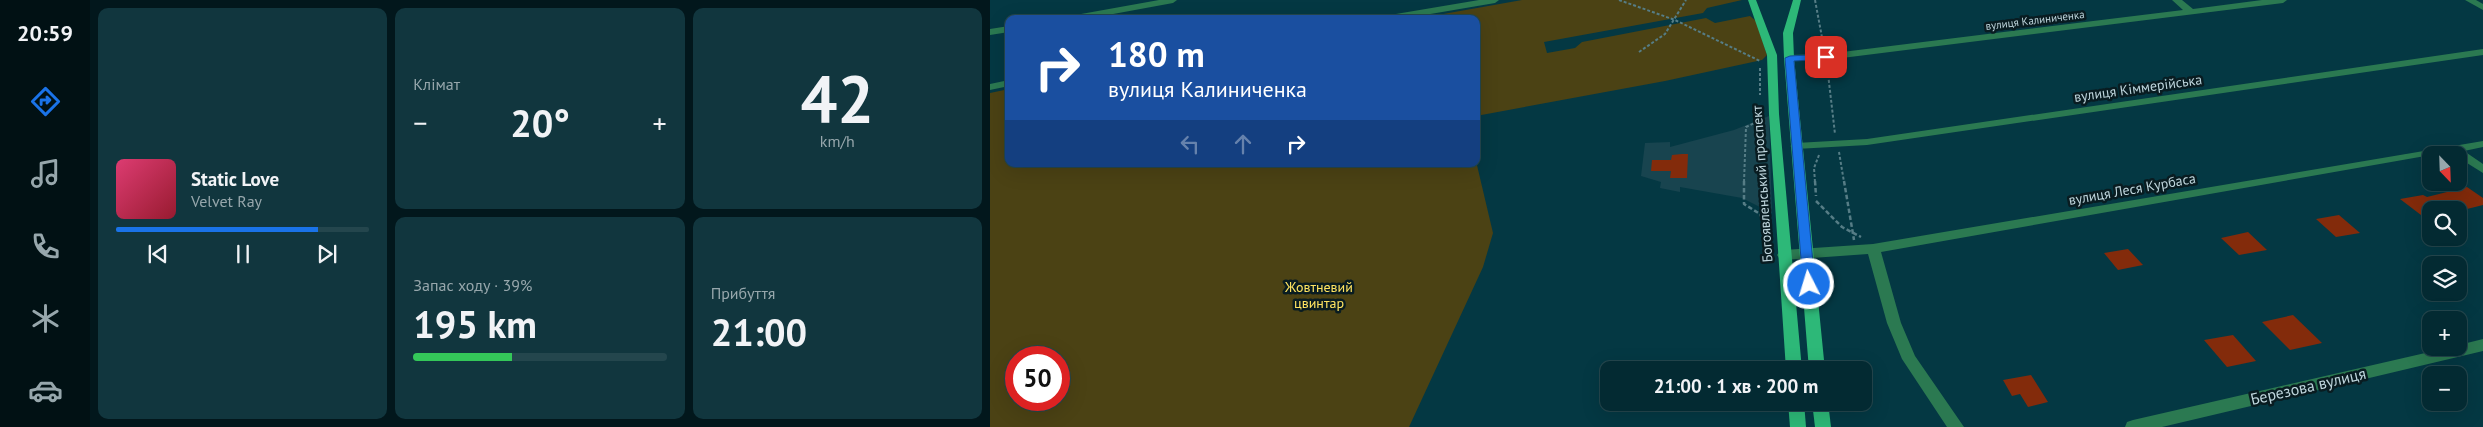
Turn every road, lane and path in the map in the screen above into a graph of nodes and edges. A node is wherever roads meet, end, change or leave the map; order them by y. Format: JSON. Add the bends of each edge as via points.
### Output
{"nodes":[{"id":1,"x":1173,"y":0,"type":"edge"},
{"id":2,"x":1495,"y":0,"type":"edge"},
{"id":3,"x":1619,"y":0,"type":"edge"},
{"id":4,"x":1686,"y":0,"type":"edge"},
{"id":5,"x":1752,"y":0,"type":"edge"},
{"id":6,"x":1797,"y":0,"type":"edge"},
{"id":7,"x":1816,"y":0,"type":"edge"},
{"id":8,"x":2176,"y":0,"type":"edge"},
{"id":9,"x":2283,"y":0,"type":"edge"},
{"id":10,"x":2469,"y":0,"type":"edge"},
{"id":11,"x":1452,"y":4,"type":"edge"},
{"id":12,"x":2483,"y":7,"type":"edge"},
{"id":13,"x":2192,"y":12,"type":"junction"},
{"id":14,"x":1092,"y":15,"type":"edge"},
{"id":15,"x":1402,"y":15,"type":"edge"},
{"id":16,"x":1675,"y":20,"type":"junction"},
{"id":17,"x":1005,"y":30,"type":"edge"},
{"id":18,"x":990,"y":32,"type":"edge"},
{"id":19,"x":1640,"y":52,"type":"dead end"},
{"id":20,"x":2483,"y":52,"type":"edge"},
{"id":21,"x":1826,"y":57,"type":"junction"},
{"id":22,"x":1790,"y":58,"type":"junction"},
{"id":23,"x":1761,"y":62,"type":"dead end"},
{"id":24,"x":1005,"y":84,"type":"edge"},
{"id":25,"x":990,"y":86,"type":"edge"},
{"id":26,"x":2483,"y":144,"type":"edge"},
{"id":27,"x":1838,"y":145,"type":"junction"},
{"id":28,"x":1796,"y":146,"type":"junction"},
{"id":29,"x":2468,"y":146,"type":"edge"},
{"id":30,"x":2422,"y":154,"type":"edge"},
{"id":31,"x":2468,"y":159,"type":"edge"},
{"id":32,"x":2483,"y":169,"type":"edge"},
{"id":33,"x":1852,"y":234,"type":"junction"},
{"id":34,"x":1866,"y":246,"type":"junction"},
{"id":35,"x":1806,"y":254,"type":"junction"},
{"id":36,"x":1784,"y":255,"type":"junction"},
{"id":37,"x":2483,"y":345,"type":"edge"},
{"id":38,"x":1793,"y":361,"type":"edge"},
{"id":39,"x":1816,"y":361,"type":"edge"},
{"id":40,"x":1797,"y":411,"type":"edge"},
{"id":41,"x":1821,"y":411,"type":"edge"},
{"id":42,"x":1798,"y":427,"type":"edge"},
{"id":43,"x":1823,"y":427,"type":"edge"},
{"id":44,"x":1956,"y":427,"type":"edge"},
{"id":45,"x":2133,"y":427,"type":"edge"}],
"edges":[{"from":1,"to":14,"type":"street"},
{"from":2,"to":11,"type":"street"},
{"from":3,"to":16,"type":"path"},
{"from":4,"to":16,"type":"path"},
{"from":5,"to":36,"type":"main road","name":"Богоявленський проспект","via":[[1772,55]]},
{"from":6,"to":22,"type":"main road","via":[[1788,33]]},
{"from":7,"to":21,"type":"path"},
{"from":8,"to":13,"type":"street"},
{"from":9,"to":13,"type":"street","name":"вулиця Калиниченка"},
{"from":10,"to":12,"type":"street"},
{"from":11,"to":15,"type":"street"},
{"from":13,"to":21,"type":"street","name":"вулиця Калиниченка"},
{"from":16,"to":19,"type":"path","via":[[1665,34]]},
{"from":16,"to":23,"type":"path"},
{"from":17,"to":18,"type":"street"},
{"from":20,"to":27,"type":"street","name":"вулиця Кіммерійська"},
{"from":21,"to":22,"type":"street","name":"вулиця Калиниченка"},
{"from":21,"to":27,"type":"path","via":[[1832,125]]},
{"from":22,"to":28,"type":"main road"},
{"from":24,"to":25,"type":"street"},
{"from":26,"to":29,"type":"street","name":"вулиця Леся Курбаса"},
{"from":27,"to":28,"type":"street","name":"вулиця Кіммерійська"},
{"from":27,"to":33,"type":"path"},
{"from":27,"to":33,"type":"path","via":[[1820,153],[1814,168],[1816,202]]},
{"from":28,"to":35,"type":"main road"},
{"from":30,"to":34,"type":"street","name":"вулиця Леся Курбаса"},
{"from":31,"to":32,"type":"street"},
{"from":33,"to":34,"type":"path"},
{"from":33,"to":34,"type":"path"},
{"from":34,"to":35,"type":"street","name":"вулиця Леся Курбаса"},
{"from":34,"to":44,"type":"street","via":[[1908,359]]},
{"from":35,"to":36,"type":"street","name":"вулиця Леся Курбаса"},
{"from":35,"to":39,"type":"main road"},
{"from":36,"to":38,"type":"main road","name":"Богоявленський проспект"},
{"from":37,"to":45,"type":"street","name":"Березова вулиця"},
{"from":40,"to":42,"type":"main road"},
{"from":41,"to":43,"type":"main road"}]}
